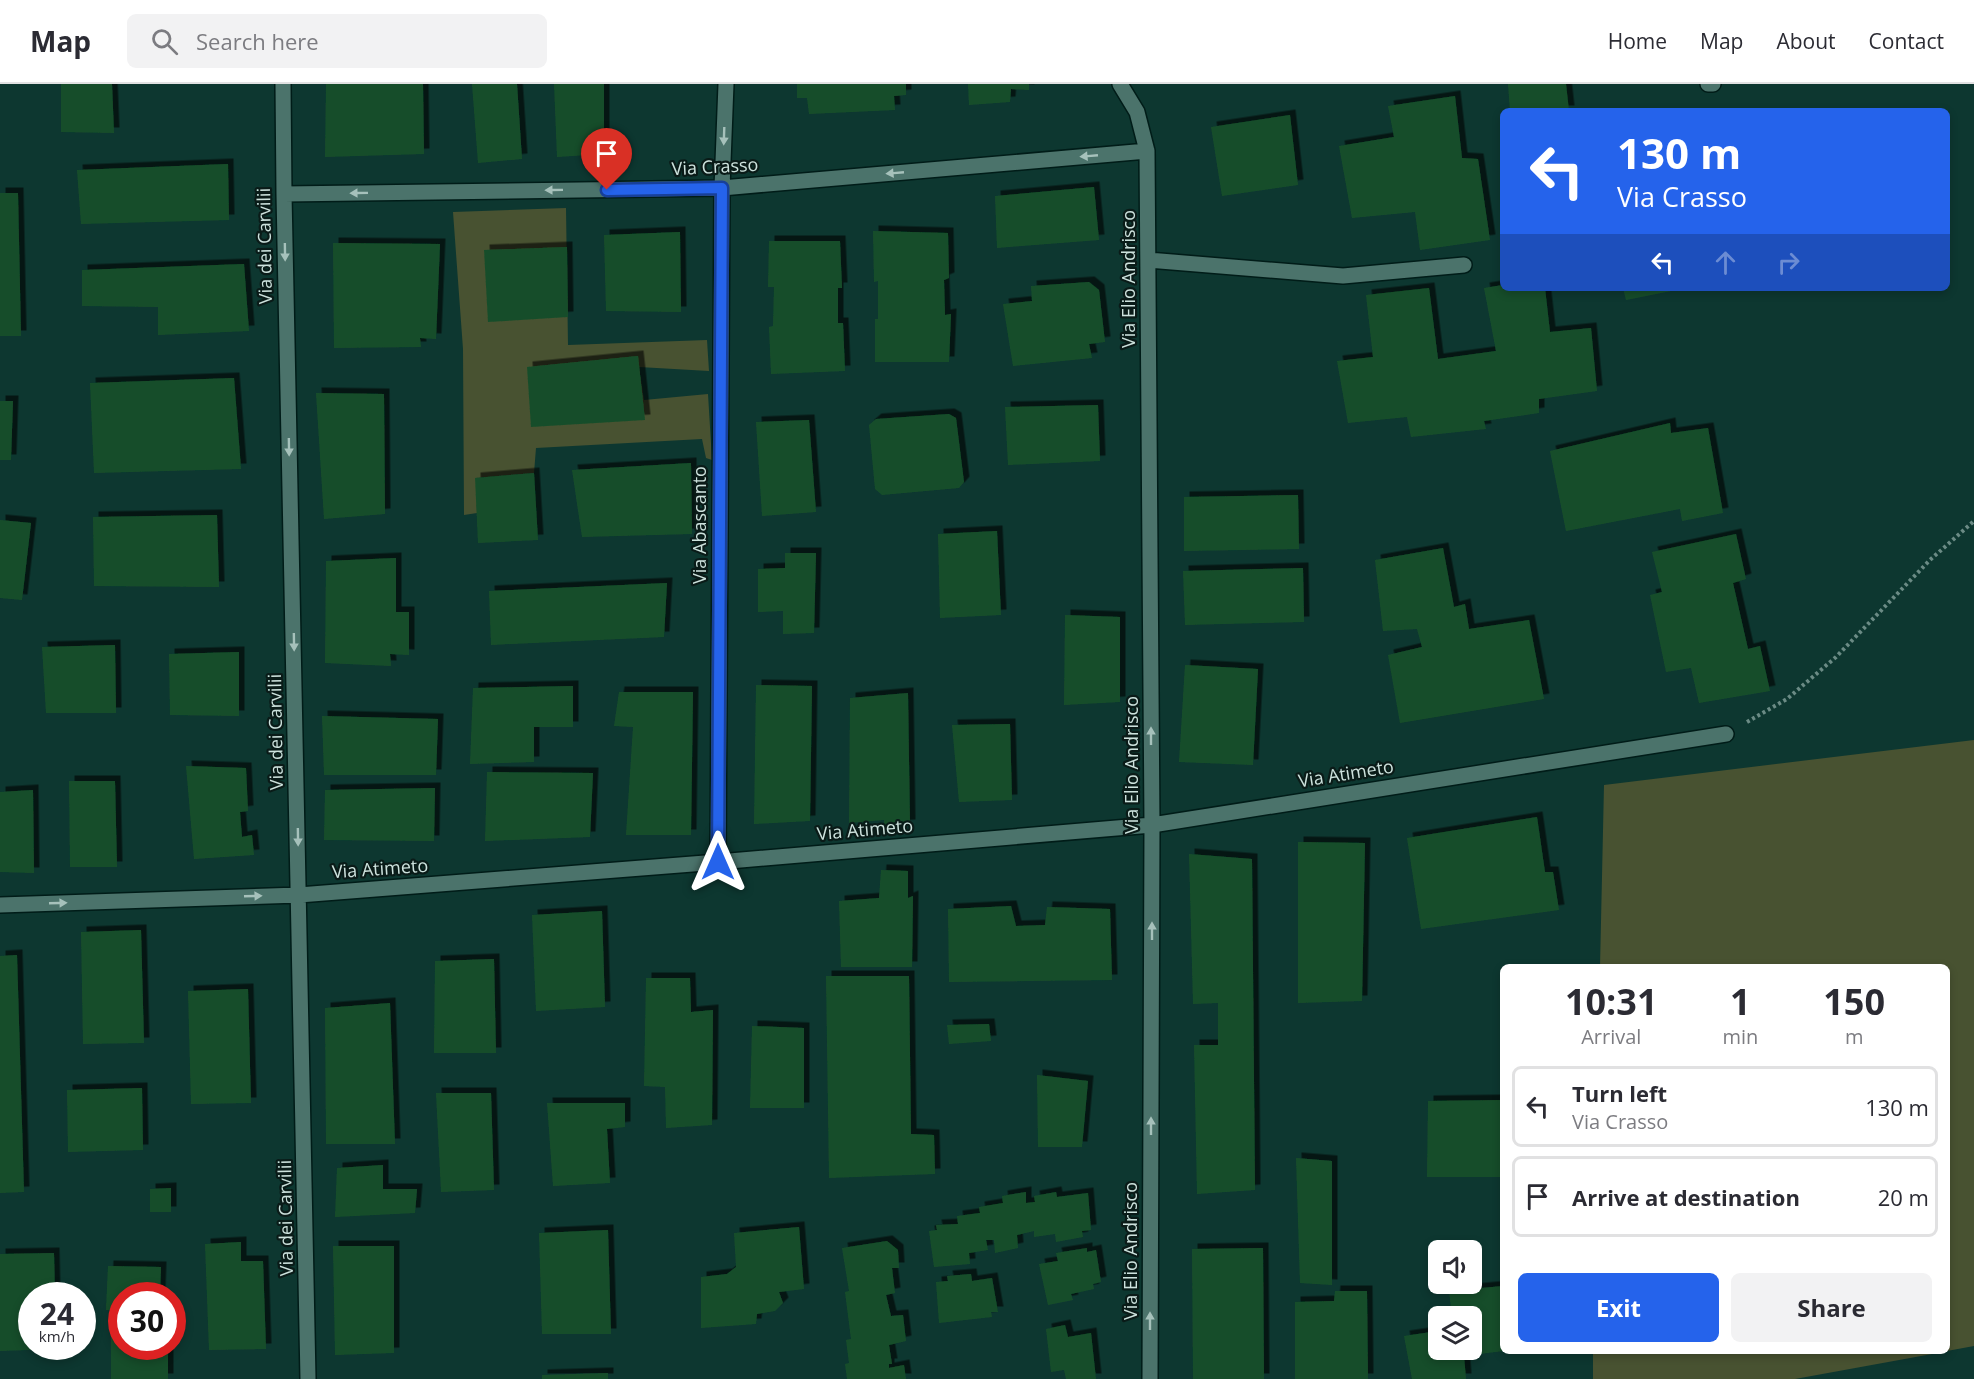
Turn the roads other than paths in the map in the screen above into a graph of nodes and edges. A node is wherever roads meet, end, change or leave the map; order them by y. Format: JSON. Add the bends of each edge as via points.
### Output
{"nodes":[{"id":1,"x":283,"y":84,"type":"edge"},
{"id":2,"x":726,"y":84,"type":"edge"},
{"id":3,"x":1120,"y":84,"type":"edge"},
{"id":4,"x":1708,"y":84,"type":"edge"},
{"id":5,"x":1713,"y":84,"type":"edge"},
{"id":6,"x":1148,"y":151,"type":"junction"},
{"id":7,"x":722,"y":188,"type":"junction"},
{"id":8,"x":284,"y":194,"type":"junction"},
{"id":9,"x":1148,"y":260,"type":"junction"},
{"id":10,"x":1464,"y":266,"type":"dead end"},
{"id":11,"x":1726,"y":734,"type":"road end"},
{"id":12,"x":1152,"y":825,"type":"junction"},
{"id":13,"x":718,"y":862,"type":"junction"},
{"id":14,"x":299,"y":895,"type":"junction"},
{"id":15,"x":0,"y":905,"type":"edge"},
{"id":16,"x":308,"y":1379,"type":"edge"},
{"id":17,"x":1150,"y":1379,"type":"edge"}],
"edges":[{"from":1,"to":8,"type":"street","name":"Via dei Carvilii"},
{"from":2,"to":7,"type":"street","name":"Via Abascanto","one_way":true},
{"from":3,"to":6,"type":"street","name":"Via Elio Andrisco","via":[[1137,112]]},
{"from":4,"to":5,"type":"street"},
{"from":6,"to":7,"type":"street","name":"Via Crasso","one_way":true},
{"from":6,"to":9,"type":"street","name":"Via Elio Andrisco"},
{"from":7,"to":8,"type":"street","name":"Via Crasso","one_way":true},
{"from":7,"to":13,"type":"street","name":"Via Abascanto"},
{"from":8,"to":14,"type":"street","name":"Via dei Carvilii","one_way":true},
{"from":9,"to":10,"type":"street","via":[[1342,276]]},
{"from":12,"to":9,"type":"street","name":"Via Elio Andrisco","one_way":true},
{"from":11,"to":12,"type":"street","name":"Via Atimeto"},
{"from":12,"to":13,"type":"street","name":"Via Atimeto"},
{"from":17,"to":12,"type":"street","name":"Via Elio Andrisco","one_way":true},
{"from":13,"to":14,"type":"street","name":"Via Atimeto"},
{"from":15,"to":14,"type":"street","name":"Via Atimeto","one_way":true},
{"from":14,"to":16,"type":"street","name":"Via dei Carvilii"}]}
